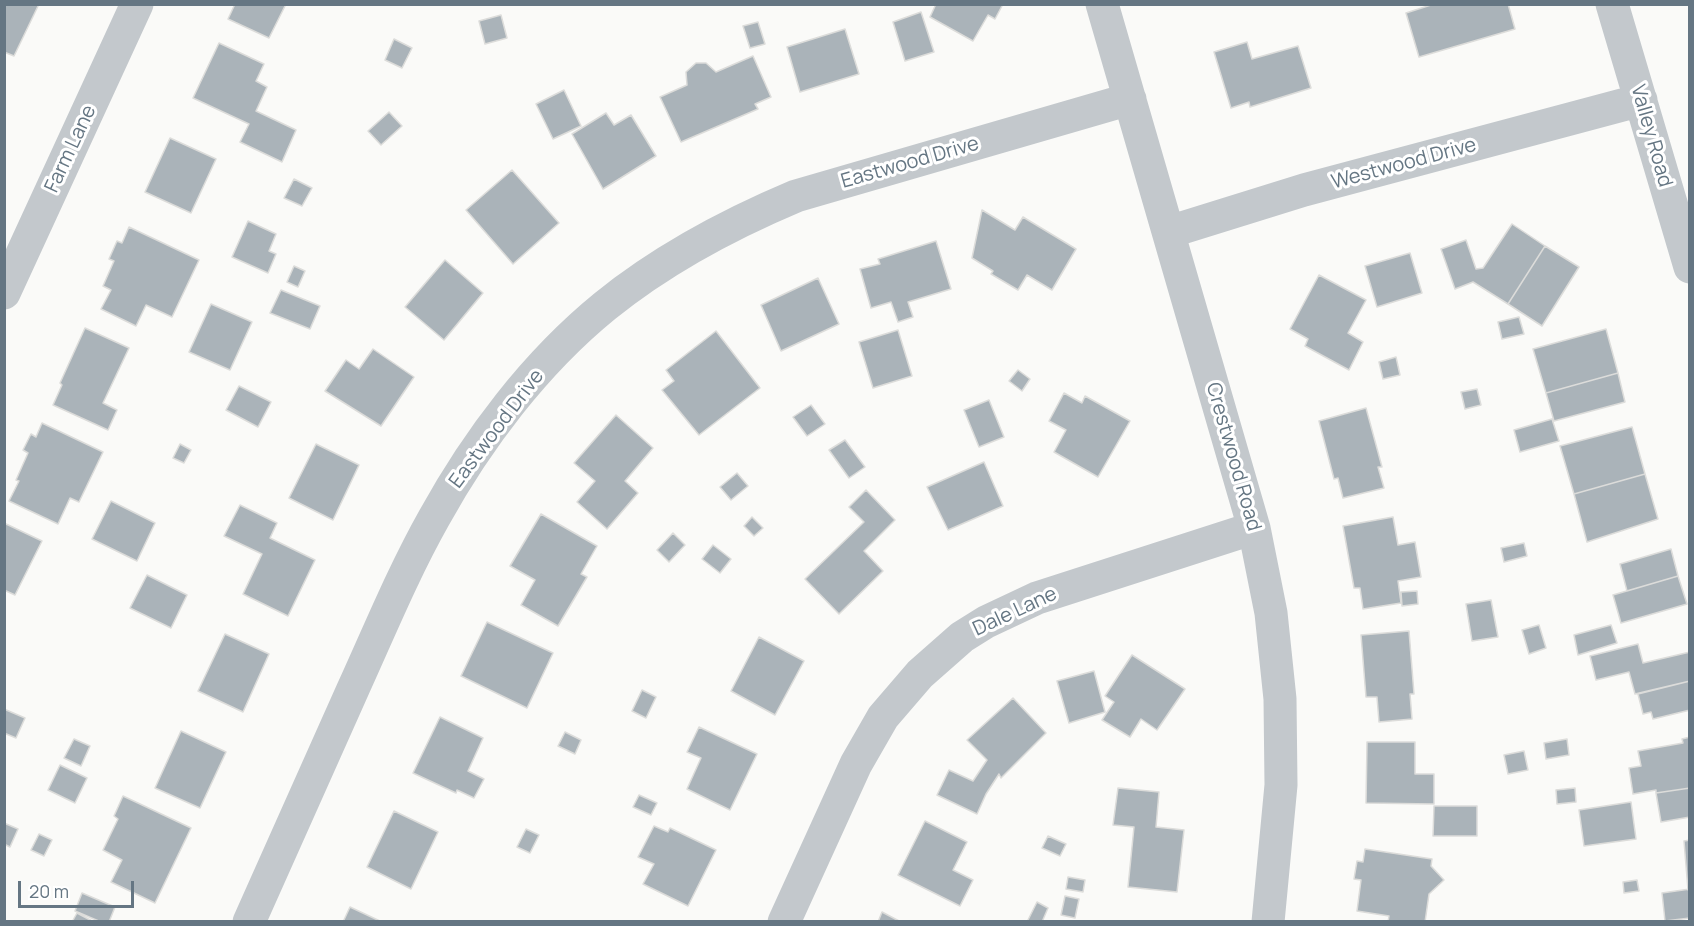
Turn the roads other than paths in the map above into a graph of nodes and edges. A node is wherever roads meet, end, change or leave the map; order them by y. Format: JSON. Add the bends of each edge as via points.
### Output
{"nodes":[{"id":1,"x":136,"y":4,"type":"edge"},
{"id":2,"x":1102,"y":4,"type":"edge"},
{"id":3,"x":1612,"y":4,"type":"edge"},
{"id":4,"x":1130,"y":99,"type":"junction"},
{"id":5,"x":1641,"y":100,"type":"junction"},
{"id":6,"x":1681,"y":210,"type":"edge"},
{"id":7,"x":1169,"y":232,"type":"junction"},
{"id":8,"x":1689,"y":267,"type":"edge"},
{"id":9,"x":4,"y":293,"type":"edge"},
{"id":10,"x":1254,"y":528,"type":"junction"},
{"id":11,"x":249,"y":921,"type":"edge"},
{"id":12,"x":784,"y":921,"type":"edge"},
{"id":13,"x":1268,"y":921,"type":"edge"}],
"edges":[{"from":1,"to":9,"type":"street","name":"Farm Lane"},
{"from":2,"to":4,"type":"street","name":"Crestwood Road"},
{"from":3,"to":5,"type":"street","name":"Valley Road"},
{"from":4,"to":7,"type":"street","name":"Crestwood Road"},
{"from":4,"to":11,"type":"street","name":"Eastwood Drive","via":[[796,196],[745,217],[649,273],[563,345],[521,390],[475,452],[434,518]]},
{"from":5,"to":6,"type":"street","name":"Valley Road"},
{"from":5,"to":7,"type":"street","name":"Westwood Drive","via":[[1304,190]]},
{"from":6,"to":8,"type":"street","name":"Valley Road"},
{"from":7,"to":10,"type":"street","name":"Crestwood Road"},
{"from":10,"to":12,"type":"street","name":"Dale Lane","via":[[1037,597],[962,637],[920,674],[883,717],[856,764]]},
{"from":10,"to":13,"type":"street","name":"Crestwood Road","via":[[1271,613],[1280,699],[1281,785]]}]}
